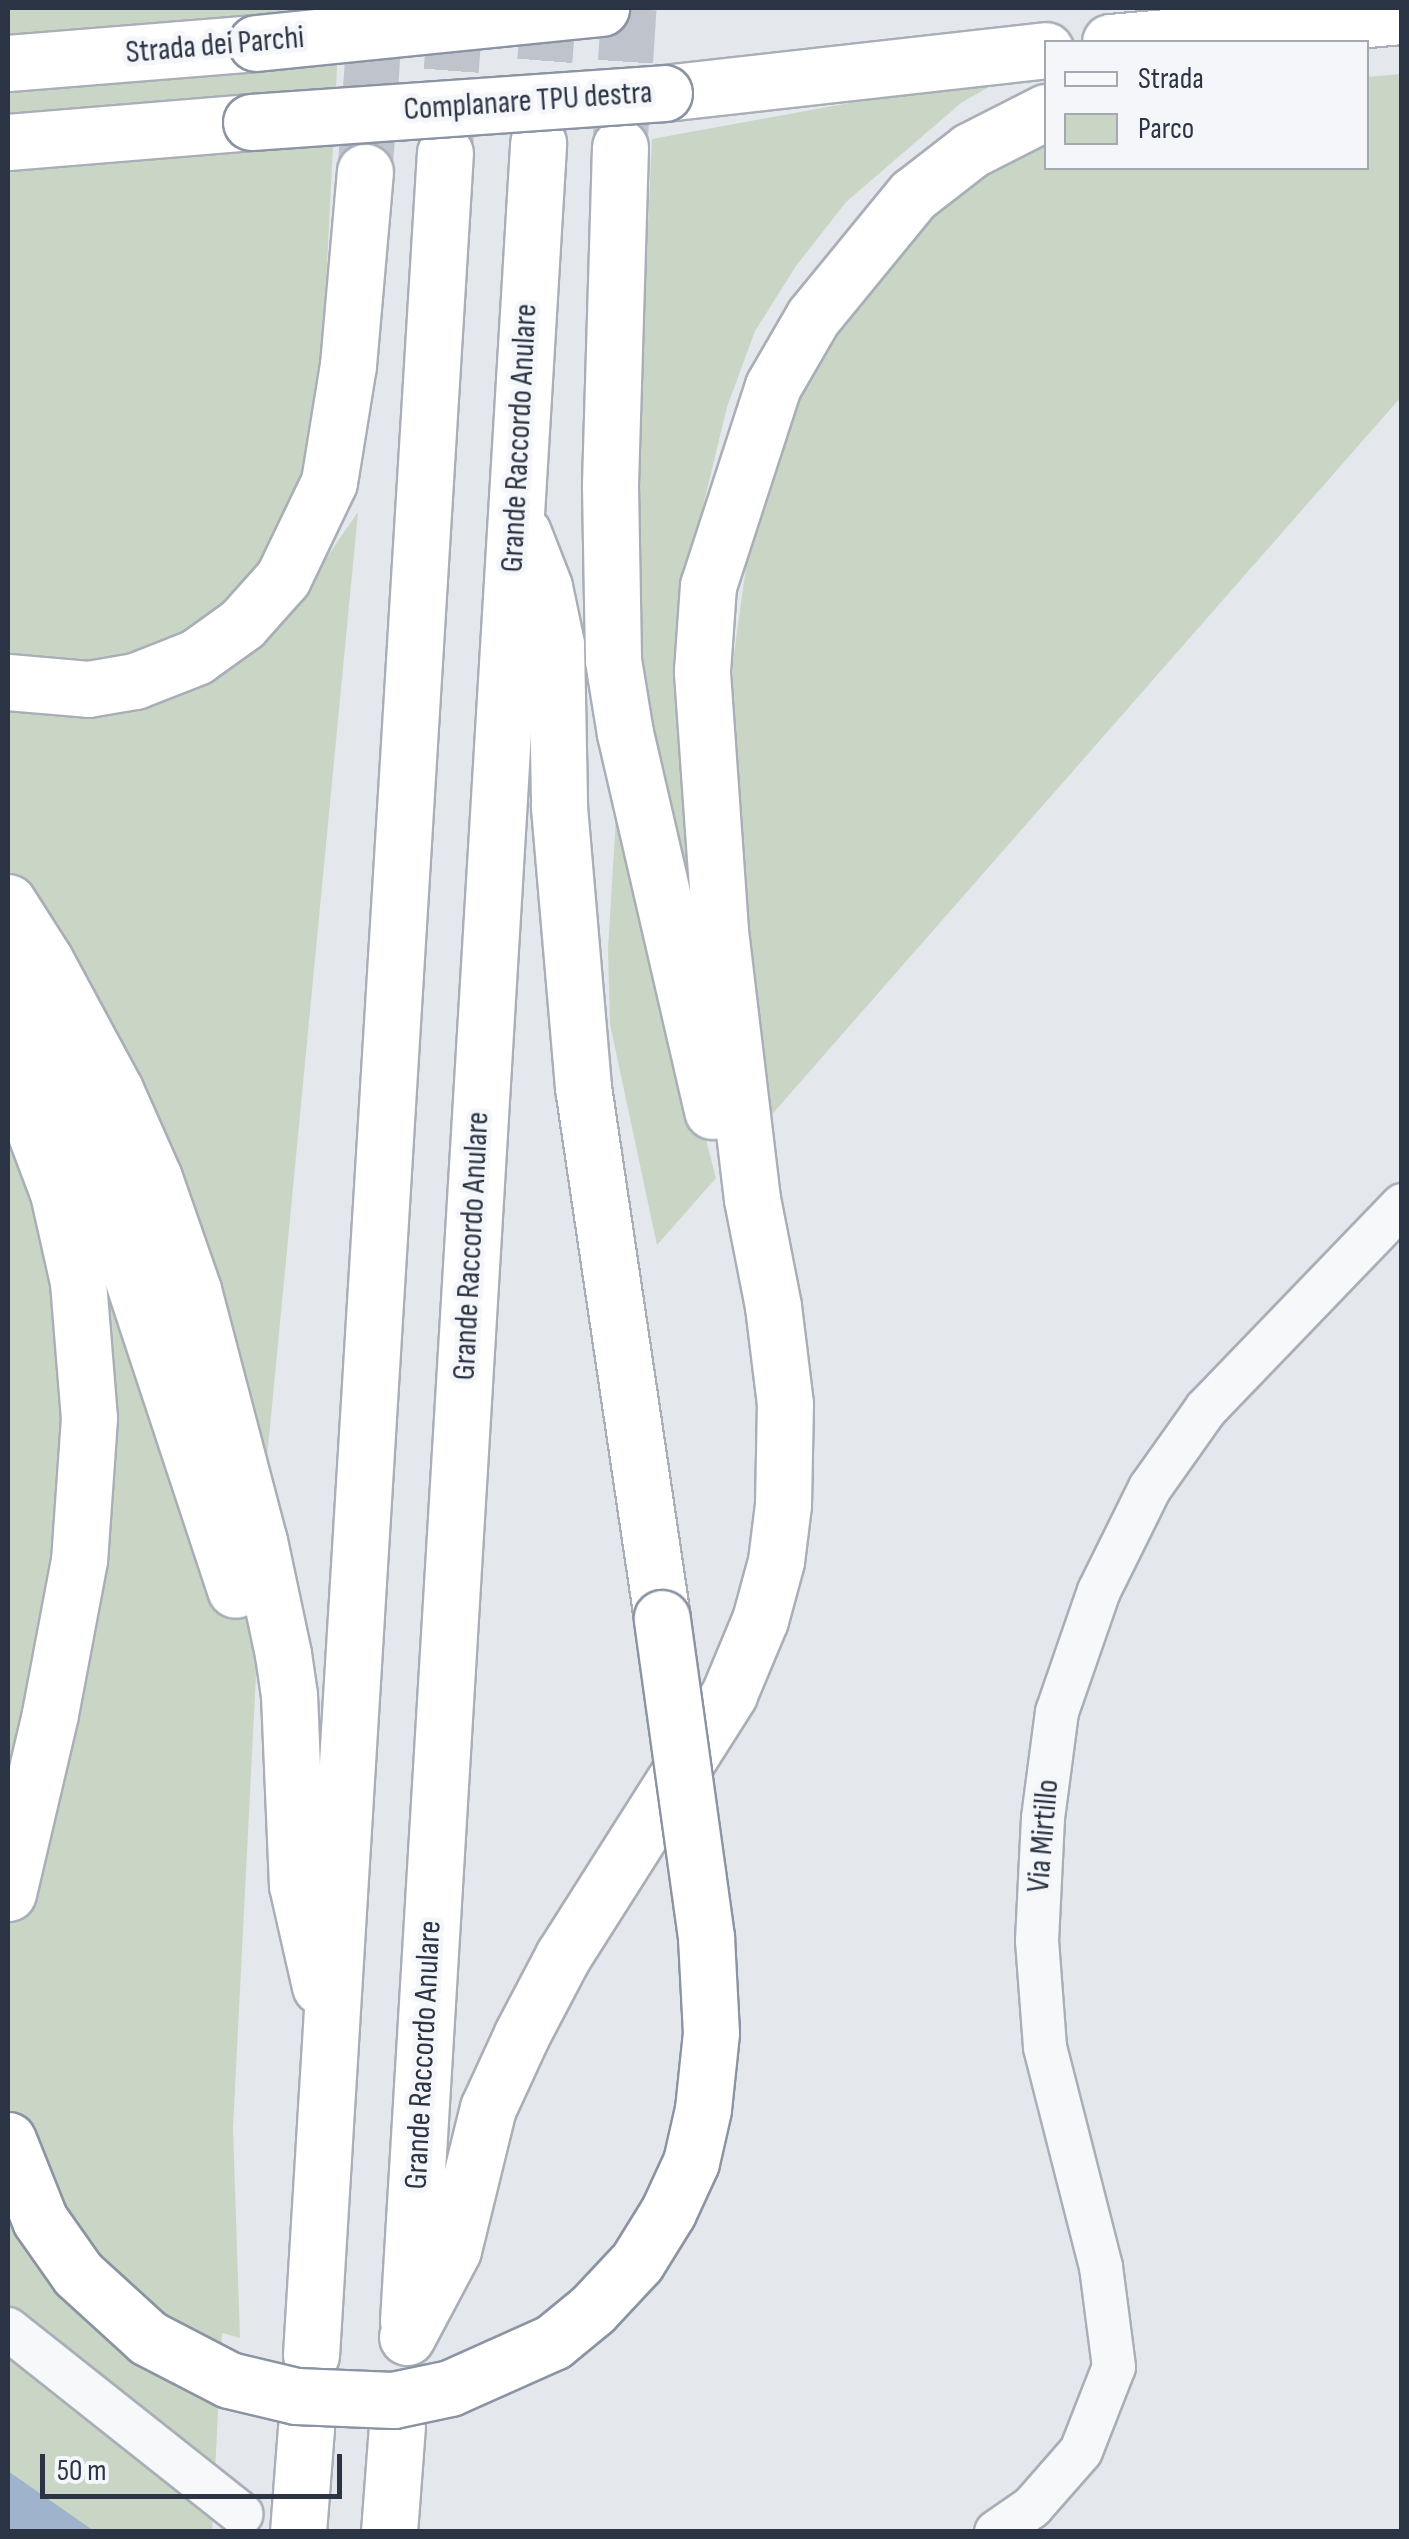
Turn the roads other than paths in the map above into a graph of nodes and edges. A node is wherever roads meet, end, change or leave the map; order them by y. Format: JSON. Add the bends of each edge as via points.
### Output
{"nodes":[{"id":1,"x":600,"y":8,"type":"edge"},
{"id":2,"x":1402,"y":16,"type":"edge"},
{"id":3,"x":1132,"y":40,"type":"edge"},
{"id":4,"x":1402,"y":43,"type":"edge"},
{"id":5,"x":1369,"y":47,"type":"edge"},
{"id":6,"x":1044,"y":50,"type":"edge"},
{"id":7,"x":8,"y":62,"type":"edge"},
{"id":8,"x":1044,"y":113,"type":"edge"},
{"id":9,"x":196,"y":126,"type":"junction"},
{"id":10,"x":8,"y":142,"type":"edge"},
{"id":11,"x":538,"y":143,"type":"tunnel mouth"},
{"id":12,"x":620,"y":147,"type":"tunnel mouth"},
{"id":13,"x":445,"y":153,"type":"tunnel mouth"},
{"id":14,"x":365,"y":172,"type":"tunnel mouth"},
{"id":15,"x":8,"y":182,"type":"edge"},
{"id":16,"x":516,"y":514,"type":"junction"},
{"id":17,"x":8,"y":682,"type":"edge"},
{"id":18,"x":8,"y":902,"type":"edge"},
{"id":19,"x":8,"y":980,"type":"edge"},
{"id":20,"x":8,"y":1060,"type":"edge"},
{"id":21,"x":752,"y":1199,"type":"junction"},
{"id":22,"x":1402,"y":1205,"type":"edge"},
{"id":23,"x":296,"y":1855,"type":"junction"},
{"id":24,"x":8,"y":1894,"type":"edge"},
{"id":25,"x":333,"y":2023,"type":"junction"},
{"id":26,"x":8,"y":2140,"type":"edge"},
{"id":27,"x":8,"y":2329,"type":"edge"},
{"id":28,"x":311,"y":2355,"type":"dead end"},
{"id":29,"x":396,"y":2426,"type":"dead end"},
{"id":30,"x":306,"y":2427,"type":"dead end"},
{"id":31,"x":241,"y":2514,"type":"dead end"},
{"id":32,"x":299,"y":2518,"type":"edge"},
{"id":33,"x":389,"y":2532,"type":"edge"},
{"id":34,"x":996,"y":2532,"type":"edge"}],
"edges":[{"from":1,"to":7,"type":"highway","name":"Strada dei Parchi","bridge":true},
{"from":2,"to":3,"type":"highway"},
{"from":4,"to":5,"type":"highway"},
{"from":6,"to":9,"type":"highway","name":"Complanare TPU destra","bridge":true,"via":[[664,93]]},
{"from":8,"to":21,"type":"highway","via":[[971,150],[913,195],[813,318],[773,386],[708,586],[702,672],[709,798]]},
{"from":9,"to":10,"type":"highway","name":"Complanare TPU destra"},
{"from":9,"to":15,"type":"highway","via":[[138,159]]},
{"from":11,"to":16,"type":"highway","name":"Grande Raccordo Anulare"},
{"from":12,"to":21,"type":"highway","via":[[610,486],[613,660],[720,1149]]},
{"from":13,"to":25,"type":"highway"},
{"from":14,"to":17,"type":"highway","via":[[348,366],[329,482],[284,578],[242,624],[196,657],[135,681],[88,689]]},
{"from":16,"to":21,"type":"highway","name":"Grande Raccordo Anulare","via":[[407,2343],[453,2250],[488,2108],[522,2034],[728,1694],[760,1620],[784,1505],[786,1404]]},
{"from":16,"to":26,"type":"highway","bridge":true,"via":[[544,587],[556,644],[559,807],[583,1087],[706,1936],[712,2033],[690,2162],[637,2262],[594,2310],[553,2342],[450,2388],[392,2400],[296,2396],[229,2380],[148,2338],[78,2274],[40,2220]]},
{"from":18,"to":23,"type":"highway","via":[[100,1057],[154,1178],[193,1290],[283,1654]]},
{"from":19,"to":23,"type":"highway","via":[[76,1120],[223,1545]]},
{"from":20,"to":24,"type":"highway","via":[[58,1193],[78,1282],[89,1418],[76,1577]]},
{"from":22,"to":34,"type":"street","name":"Via Mirtillo","via":[[1206,1409],[1150,1488],[1099,1591],[1057,1712],[1037,1942],[1044,2047],[1101,2267],[1114,2367],[1081,2451],[1032,2506]]},
{"from":23,"to":25,"type":"highway","via":[[300,1915]]},
{"from":25,"to":28,"type":"highway"},
{"from":27,"to":31,"type":"street"},
{"from":29,"to":33,"type":"highway"},
{"from":30,"to":32,"type":"highway"}]}
